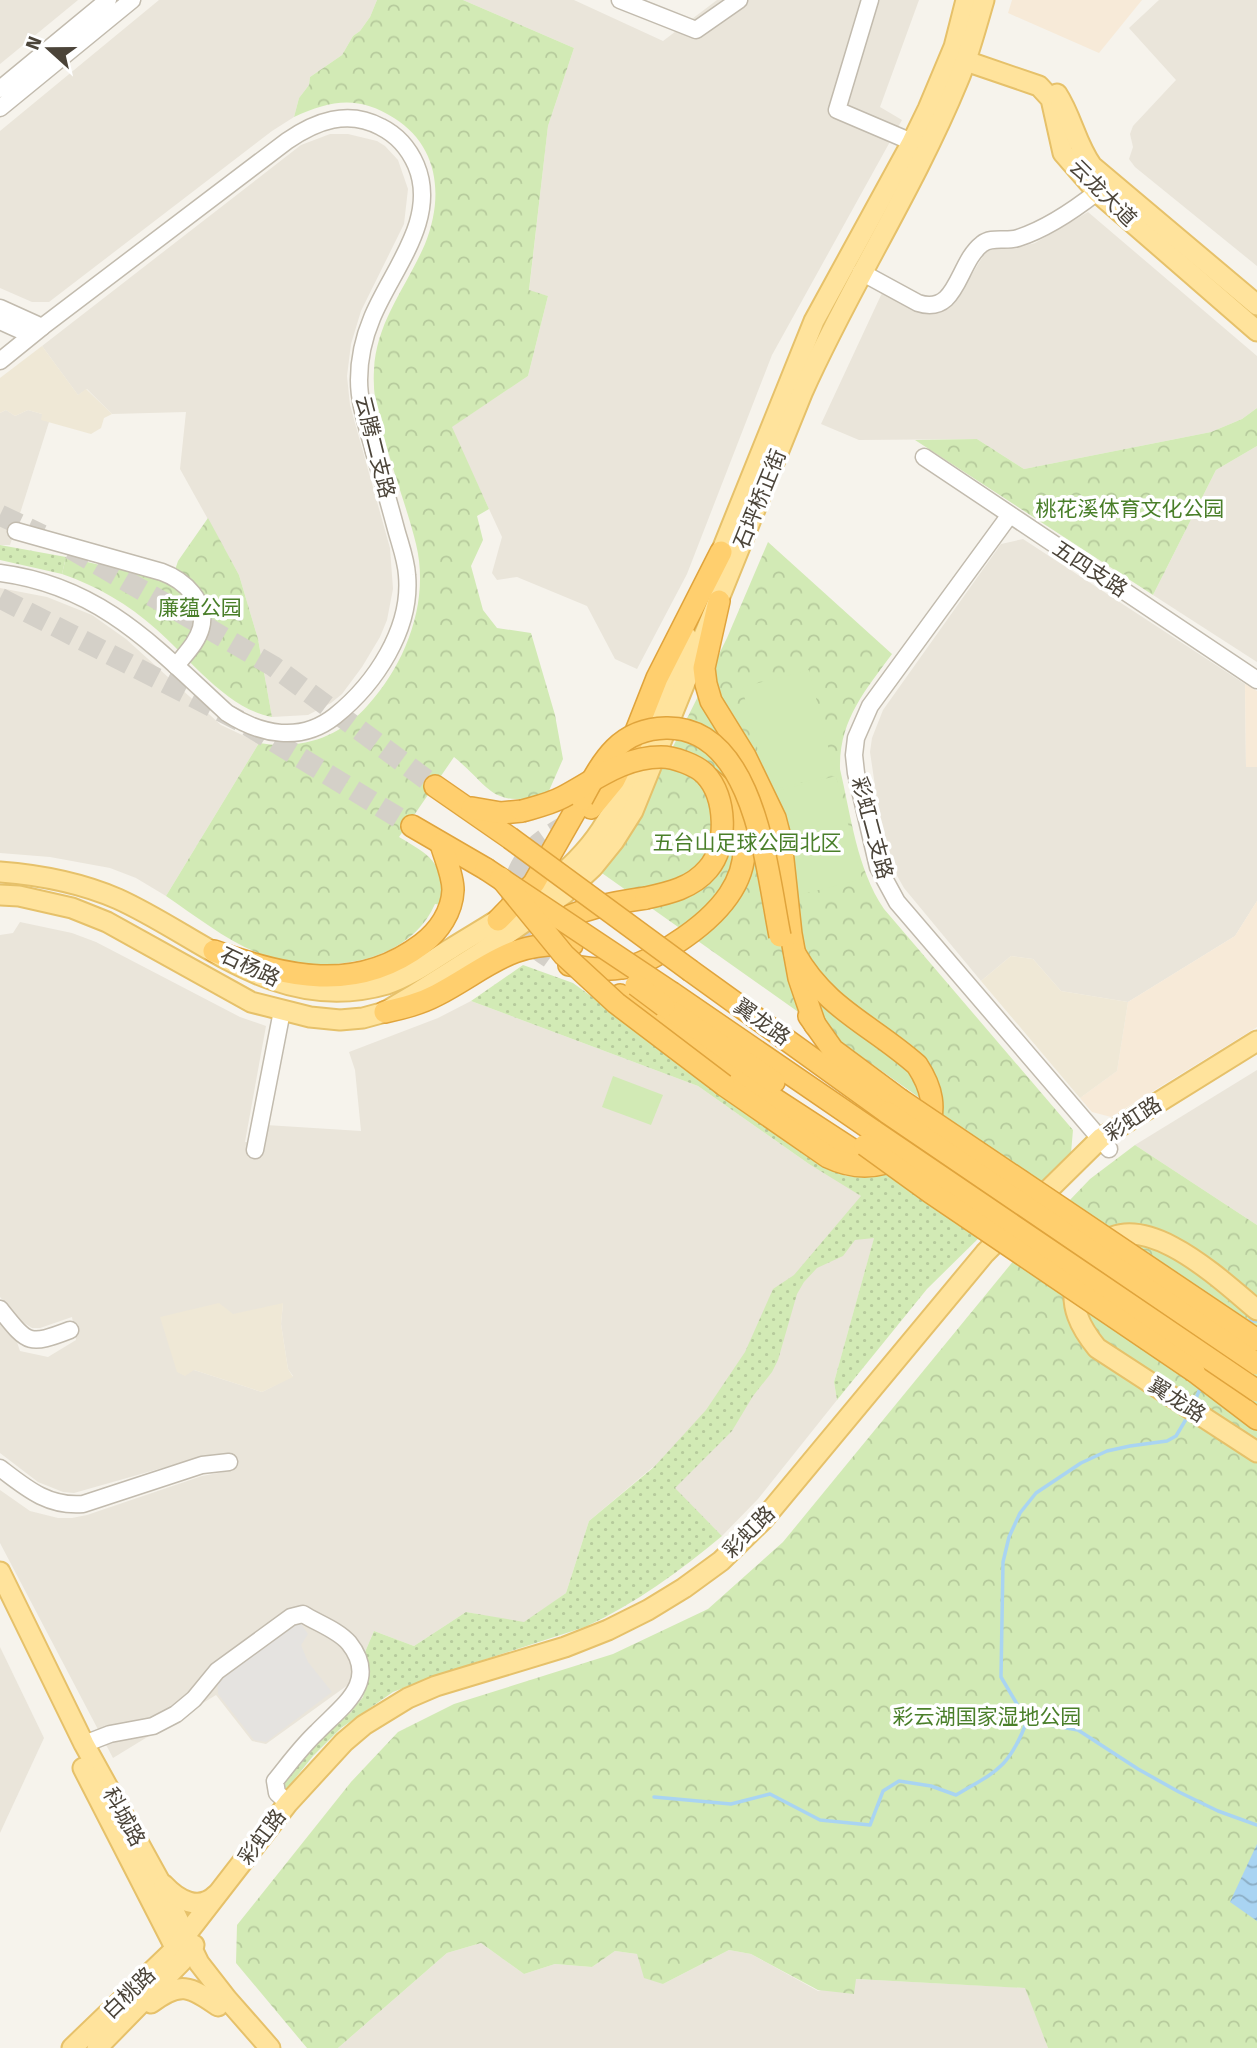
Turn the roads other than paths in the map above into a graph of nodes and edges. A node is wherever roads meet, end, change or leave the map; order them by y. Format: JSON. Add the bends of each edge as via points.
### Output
{"nodes":[{"id":1,"x":108,"y":0,"type":"edge"},
{"id":2,"x":132,"y":0,"type":"edge"},
{"id":3,"x":620,"y":0,"type":"edge"},
{"id":4,"x":739,"y":0,"type":"edge"},
{"id":5,"x":870,"y":0,"type":"edge"},
{"id":6,"x":966,"y":0,"type":"edge"},
{"id":7,"x":984,"y":0,"type":"edge"},
{"id":8,"x":967,"y":57,"type":"junction"},
{"id":9,"x":0,"y":89,"type":"edge"},
{"id":10,"x":0,"y":108,"type":"edge"},
{"id":11,"x":912,"y":142,"type":"junction"},
{"id":12,"x":1097,"y":192,"type":"junction"},
{"id":13,"x":861,"y":272,"type":"junction"},
{"id":14,"x":1257,"y":305,"type":"edge"},
{"id":15,"x":0,"y":308,"type":"edge"},
{"id":16,"x":0,"y":320,"type":"edge"},
{"id":17,"x":36,"y":331,"type":"junction"},
{"id":18,"x":1257,"y":331,"type":"edge"},
{"id":19,"x":0,"y":361,"type":"edge"},
{"id":20,"x":924,"y":457,"type":"dead end"},
{"id":21,"x":1009,"y":516,"type":"junction"},
{"id":22,"x":16,"y":531,"type":"dead end"},
{"id":23,"x":721,"y":552,"type":"junction"},
{"id":24,"x":0,"y":573,"type":"edge"},
{"id":25,"x":719,"y":601,"type":"junction"},
{"id":26,"x":176,"y":666,"type":"junction"},
{"id":27,"x":1257,"y":680,"type":"edge"},
{"id":28,"x":705,"y":774,"type":"junction"},
{"id":29,"x":435,"y":786,"type":"tunnel mouth"},
{"id":30,"x":587,"y":804,"type":"junction"},
{"id":31,"x":464,"y":806,"type":"junction"},
{"id":32,"x":412,"y":826,"type":"tunnel mouth"},
{"id":33,"x":441,"y":844,"type":"junction"},
{"id":34,"x":0,"y":872,"type":"edge"},
{"id":35,"x":493,"y":873,"type":"junction"},
{"id":36,"x":0,"y":895,"type":"edge"},
{"id":37,"x":498,"y":920,"type":"junction"},
{"id":38,"x":789,"y":941,"type":"junction"},
{"id":39,"x":214,"y":951,"type":"junction"},
{"id":40,"x":562,"y":956,"type":"junction"},
{"id":41,"x":484,"y":958,"type":"junction"},
{"id":42,"x":668,"y":999,"type":"junction"},
{"id":43,"x":282,"y":1011,"type":"junction"},
{"id":44,"x":385,"y":1012,"type":"joint"},
{"id":45,"x":1257,"y":1041,"type":"edge"},
{"id":46,"x":1257,"y":1056,"type":"edge"},
{"id":47,"x":894,"y":1106,"type":"junction"},
{"id":48,"x":866,"y":1144,"type":"junction"},
{"id":49,"x":1105,"y":1144,"type":"junction"},
{"id":50,"x":255,"y":1150,"type":"dead end"},
{"id":51,"x":0,"y":1309,"type":"edge"},
{"id":52,"x":1257,"y":1310,"type":"edge"},
{"id":53,"x":70,"y":1330,"type":"dead end"},
{"id":54,"x":1257,"y":1340,"type":"edge"},
{"id":55,"x":1204,"y":1357,"type":"junction"},
{"id":56,"x":1257,"y":1364,"type":"edge"},
{"id":57,"x":1257,"y":1391,"type":"edge"},
{"id":58,"x":1257,"y":1401,"type":"edge"},
{"id":59,"x":1257,"y":1419,"type":"edge"},
{"id":60,"x":1257,"y":1452,"type":"edge"},
{"id":61,"x":229,"y":1462,"type":"dead end"},
{"id":62,"x":0,"y":1468,"type":"edge"},
{"id":63,"x":0,"y":1572,"type":"edge"},
{"id":64,"x":0,"y":1601,"type":"edge"},
{"id":65,"x":84,"y":1744,"type":"junction"},
{"id":66,"x":288,"y":1803,"type":"junction"},
{"id":67,"x":231,"y":1879,"type":"junction"},
{"id":68,"x":159,"y":1880,"type":"junction"},
{"id":69,"x":183,"y":1948,"type":"junction"},
{"id":70,"x":218,"y":2006,"type":"junction"},
{"id":71,"x":117,"y":2029,"type":"junction"},
{"id":72,"x":72,"y":2048,"type":"edge"},
{"id":73,"x":97,"y":2048,"type":"edge"},
{"id":74,"x":255,"y":2048,"type":"edge"},
{"id":75,"x":270,"y":2048,"type":"edge"}],
"edges":[{"from":1,"to":9,"type":"street"},
{"from":2,"to":10,"type":"street"},
{"from":3,"to":4,"type":"street","via":[[696,30]]},
{"from":5,"to":11,"type":"street","via":[[837,110]]},
{"from":6,"to":11,"type":"main road","name":"石坪桥正街","via":[[950,57]]},
{"from":7,"to":8,"type":"main road","name":"石坪桥正街"},
{"from":8,"to":12,"type":"main road","name":"云龙大道","via":[[1039,86],[1051,99],[1063,153]]},
{"from":8,"to":13,"type":"main road","name":"石坪桥正街","via":[[928,148]]},
{"from":8,"to":14,"type":"main road","name":"云龙大道","via":[[1050,86],[1066,108],[1082,153],[1092,166]]},
{"from":11,"to":23,"type":"main road","name":"石坪桥正街","via":[[814,320]]},
{"from":12,"to":13,"type":"street","via":[[1073,211],[1022,236],[985,241],[947,299],[938,305],[918,303]]},
{"from":12,"to":18,"type":"main road","name":"云龙大道"},
{"from":13,"to":25,"type":"main road","name":"石坪桥正街","via":[[803,391]]},
{"from":15,"to":17,"type":"street"},
{"from":16,"to":17,"type":"street"},
{"from":17,"to":19,"type":"street","name":"云腾二支路"},
{"from":17,"to":26,"type":"street","name":"云腾二支路","via":[[314,125],[339,118],[367,121],[390,132],[414,162],[421,186],[420,213],[372,318],[359,372],[363,410],[408,576],[402,622],[390,650],[355,700],[325,724],[297,733],[272,733],[246,725]]},
{"from":20,"to":21,"type":"street","name":"五四支路"},
{"from":21,"to":27,"type":"street","name":"五四支路"},
{"from":21,"to":49,"type":"street","name":"彩虹二支路","via":[[870,706],[856,738],[856,773],[878,867],[897,902]]},
{"from":22,"to":26,"type":"street","via":[[181,581],[196,598],[202,618],[198,636]]},
{"from":23,"to":30,"type":"highway","via":[[657,678],[614,780]]},
{"from":23,"to":37,"type":"main road","name":"石坪桥正街","via":[[617,804],[582,855]]},
{"from":24,"to":26,"type":"street","name":"云腾二支路","via":[[52,584],[87,599],[119,617]]},
{"from":25,"to":38,"type":"highway","via":[[704,668],[711,701],[775,818]]},
{"from":25,"to":41,"type":"main road","name":"石坪桥正街","via":[[634,811],[593,867]]},
{"from":28,"to":31,"type":"highway","bridge":true,"via":[[663,757],[631,761],[561,799],[522,811],[501,813]]},
{"from":28,"to":40,"type":"highway","bridge":true,"via":[[730,798],[743,833],[740,875],[719,910],[657,956],[625,968],[596,969]]},
{"from":28,"to":41,"type":"highway","bridge":true,"via":[[722,810],[723,829],[719,851],[695,881],[678,890],[566,916]]},
{"from":29,"to":31,"type":"highway","name":"翼龙路"},
{"from":30,"to":37,"type":"highway","via":[[534,883]]},
{"from":30,"to":38,"type":"highway","bridge":true,"via":[[600,766],[630,737],[645,730],[676,728],[706,739],[742,784]]},
{"from":31,"to":47,"type":"highway","name":"翼龙路","bridge":true,"via":[[691,971]]},
{"from":32,"to":33,"type":"highway","name":"翼龙路"},
{"from":33,"to":35,"type":"highway","name":"翼龙路"},
{"from":33,"to":39,"type":"highway","via":[[453,888],[446,916],[429,939],[393,962],[364,973],[316,976],[275,970]]},
{"from":34,"to":39,"type":"main road","name":"石杨路","via":[[98,891]]},
{"from":35,"to":38,"type":"highway","bridge":true,"via":[[564,955],[616,1003],[724,1085],[840,1163],[859,1167],[889,1163],[926,1136],[933,1106],[926,1079],[917,1065],[833,1002],[806,974]]},
{"from":35,"to":42,"type":"highway","name":"翼龙路","bridge":true},
{"from":36,"to":43,"type":"main road","name":"石杨路","via":[[72,908],[107,922],[251,1002]]},
{"from":37,"to":39,"type":"main road","name":"石杨路","via":[[409,974],[389,983],[341,992],[281,983]]},
{"from":38,"to":47,"type":"highway","via":[[793,984],[815,1025],[833,1050]]},
{"from":40,"to":41,"type":"highway","via":[[548,943]]},
{"from":40,"to":42,"type":"highway","bridge":true,"via":[[602,960]]},
{"from":40,"to":48,"type":"highway","via":[[736,1074]]},
{"from":41,"to":44,"type":"highway","via":[[436,996]]},
{"from":42,"to":48,"type":"highway","name":"翼龙路"},
{"from":43,"to":44,"type":"main road","name":"石杨路","via":[[340,1020]]},
{"from":43,"to":50,"type":"street"},
{"from":45,"to":49,"type":"main road","name":"彩虹路"},
{"from":46,"to":49,"type":"main road","name":"彩虹路"},
{"from":47,"to":54,"type":"highway","bridge":true},
{"from":47,"to":56,"type":"highway","name":"翼龙路","bridge":true},
{"from":48,"to":55,"type":"highway","name":"翼龙路","bridge":true},
{"from":48,"to":59,"type":"highway","bridge":true},
{"from":49,"to":66,"type":"main road","name":"彩虹路","via":[[985,1253],[763,1520],[721,1561],[672,1596],[608,1630],[436,1686],[386,1710],[344,1742]]},
{"from":49,"to":69,"type":"main road","name":"彩虹路","via":[[996,1260],[775,1526],[734,1564],[689,1597],[613,1638],[438,1696],[370,1733],[297,1809]]},
{"from":51,"to":53,"type":"street","via":[[22,1335],[34,1341]]},
{"from":52,"to":60,"type":"main road","name":"翼龙路","bridge":true,"via":[[1188,1254],[1142,1236],[1106,1239],[1089,1256],[1073,1291],[1079,1321],[1097,1348]]},
{"from":55,"to":57,"type":"highway","name":"翼龙路","bridge":true},
{"from":55,"to":58,"type":"highway","bridge":true},
{"from":61,"to":62,"type":"street","via":[[211,1463],[72,1505],[37,1496]]},
{"from":63,"to":65,"type":"main road","name":"科城路"},
{"from":64,"to":69,"type":"main road","name":"科城路"},
{"from":65,"to":66,"type":"street","via":[[153,1726],[176,1714],[217,1671],[291,1617],[303,1614],[348,1642],[357,1655],[360,1674],[347,1703],[275,1781],[276,1793]]},
{"from":65,"to":68,"type":"main road","name":"科城路"},
{"from":66,"to":67,"type":"main road","name":"彩虹路"},
{"from":67,"to":68,"type":"main road","via":[[202,1904],[180,1899]]},
{"from":67,"to":69,"type":"main road","name":"彩虹路"},
{"from":68,"to":69,"type":"main road","name":"科城路"},
{"from":69,"to":70,"type":"main road","name":"科城路"},
{"from":69,"to":71,"type":"main road","name":"白桃路"},
{"from":69,"to":72,"type":"main road","name":"白桃路"},
{"from":69,"to":75,"type":"main road","name":"科城路"},
{"from":70,"to":71,"type":"main road","via":[[191,1989],[173,1989]]},
{"from":70,"to":74,"type":"main road","name":"科城路"},
{"from":71,"to":73,"type":"main road","name":"白桃路"}]}
